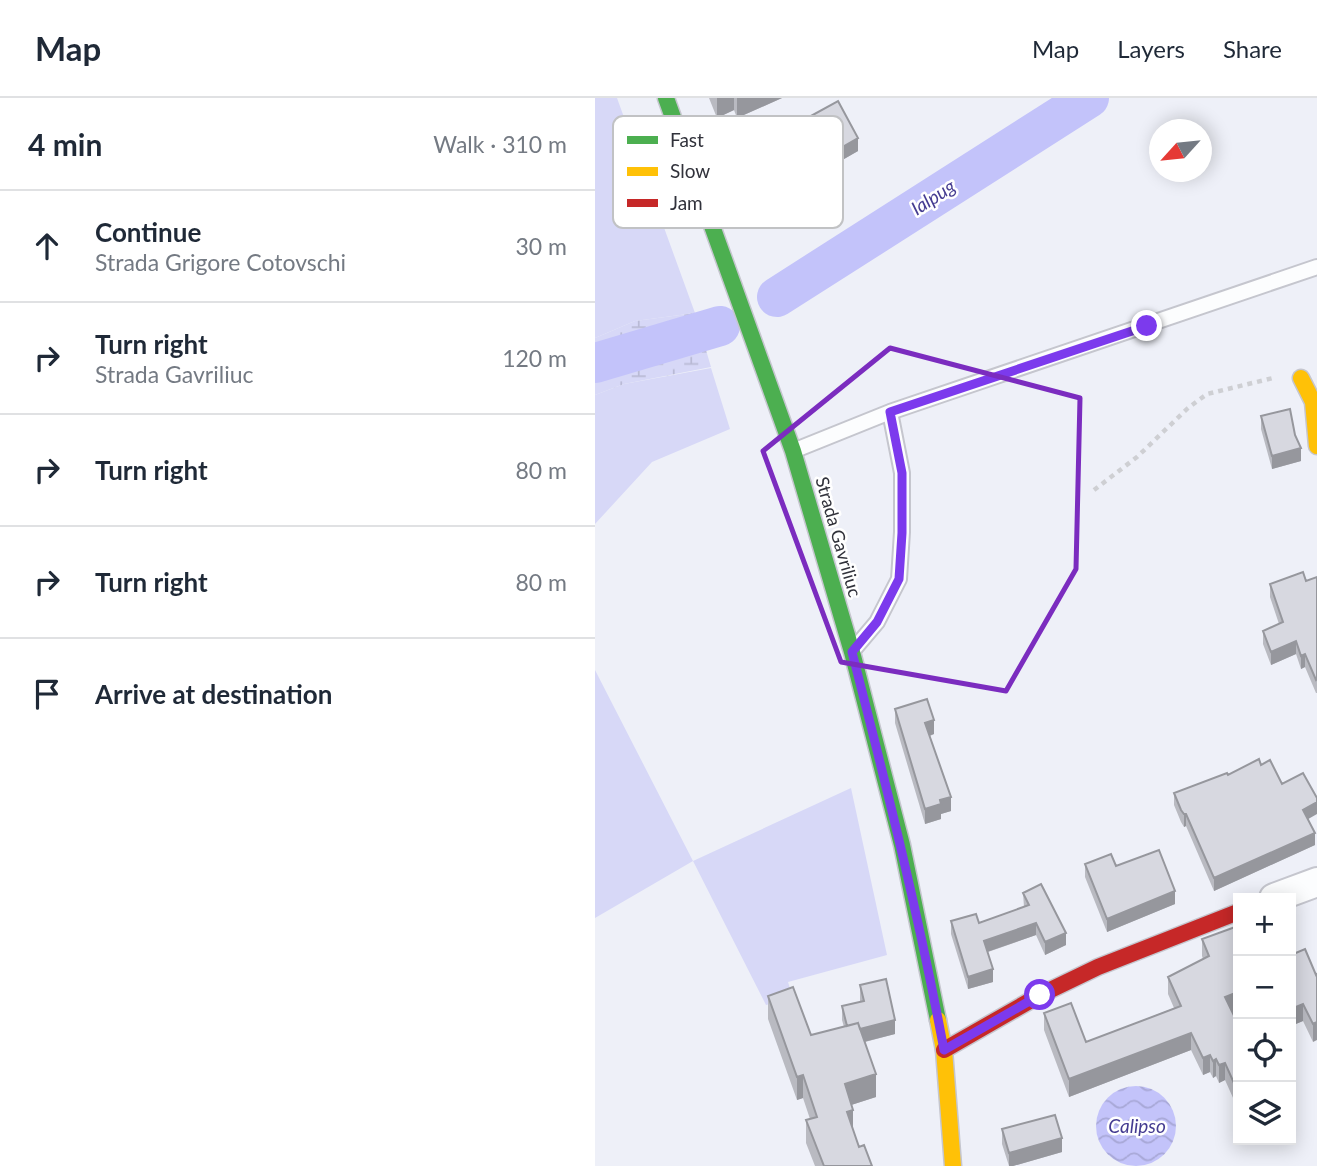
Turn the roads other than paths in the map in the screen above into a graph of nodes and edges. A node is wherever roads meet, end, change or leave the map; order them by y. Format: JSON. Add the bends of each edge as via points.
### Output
{"nodes":[{"id":1,"x":666,"y":98,"type":"edge"},
{"id":2,"x":672,"y":116,"type":"edge"},
{"id":3,"x":713,"y":228,"type":"edge"},
{"id":4,"x":1317,"y":267,"type":"edge"},
{"id":5,"x":1301,"y":379,"type":"road end"},
{"id":6,"x":890,"y":412,"type":"junction"},
{"id":7,"x":1317,"y":446,"type":"edge"},
{"id":8,"x":793,"y":451,"type":"junction"},
{"id":9,"x":852,"y":652,"type":"junction"},
{"id":10,"x":1317,"y":882,"type":"edge"},
{"id":11,"x":1287,"y":893,"type":"edge"},
{"id":12,"x":1233,"y":914,"type":"edge"},
{"id":13,"x":944,"y":1050,"type":"junction"},
{"id":14,"x":953,"y":1166,"type":"edge"}],
"edges":[{"from":1,"to":2,"type":"street","name":"Strada Gavriliuc"},
{"from":3,"to":8,"type":"street","name":"Strada Gavriliuc"},
{"from":4,"to":6,"type":"lane"},
{"from":5,"to":7,"type":"street","via":[[1313,399]]},
{"from":6,"to":8,"type":"lane"},
{"from":6,"to":9,"type":"lane","via":[[902,473],[899,579],[877,622]]},
{"from":8,"to":9,"type":"street","name":"Strada Gavriliuc"},
{"from":9,"to":13,"type":"street","name":"Strada Gavriliuc","via":[[902,845]]},
{"from":10,"to":11,"type":"street"},
{"from":12,"to":13,"type":"street","via":[[1098,967]]},
{"from":13,"to":14,"type":"street","name":"Strada Gavriliuc"}]}
